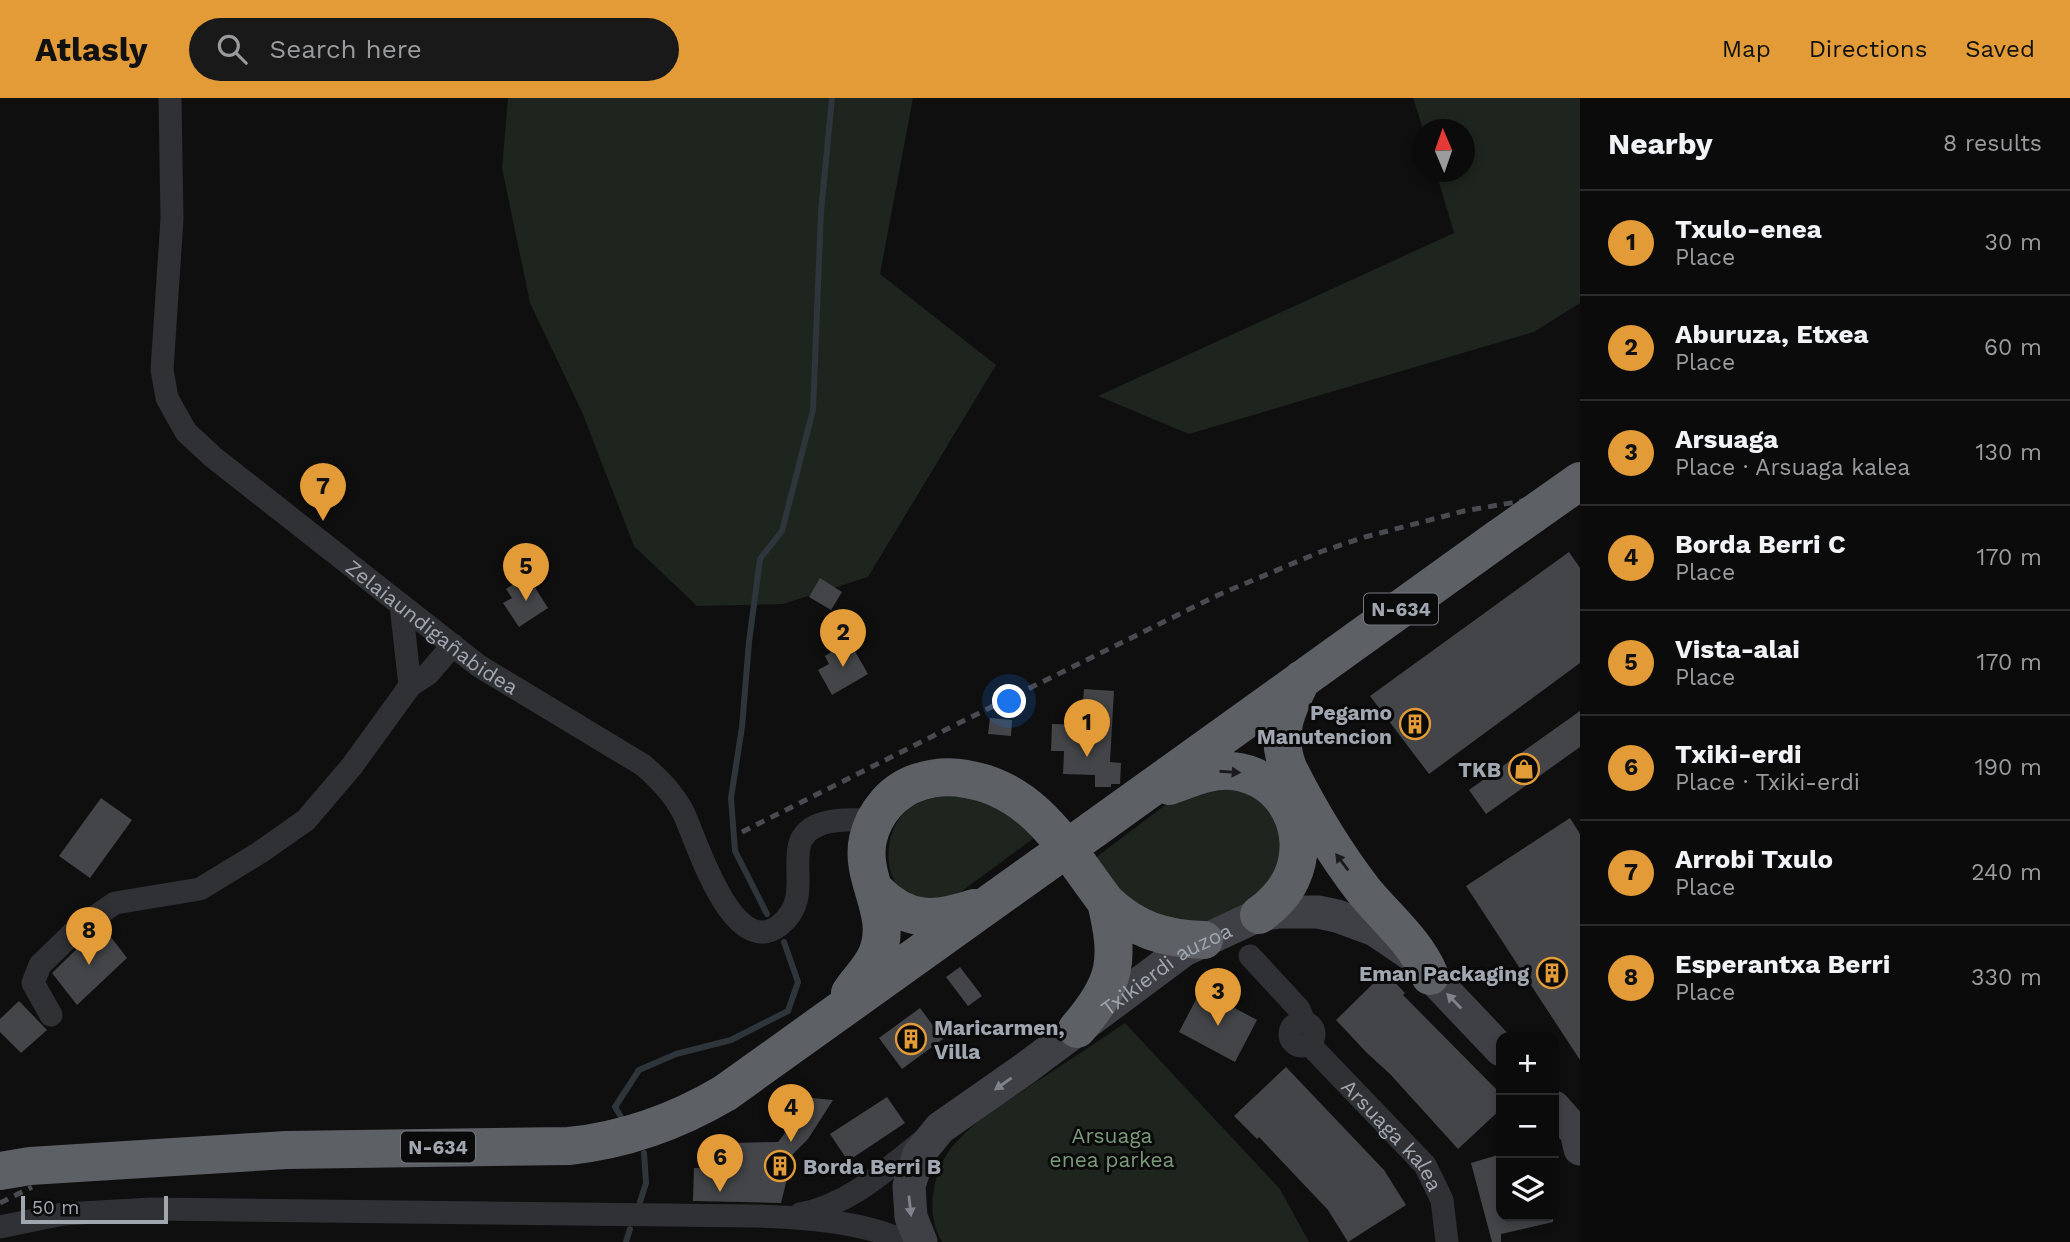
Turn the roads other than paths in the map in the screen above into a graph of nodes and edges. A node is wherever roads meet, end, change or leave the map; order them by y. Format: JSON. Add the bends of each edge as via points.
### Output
{"nodes":[{"id":1,"x":170,"y":98,"type":"edge"},
{"id":2,"x":1580,"y":481,"type":"edge"},
{"id":3,"x":401,"y":605,"type":"junction"},
{"id":4,"x":453,"y":645,"type":"junction"},
{"id":5,"x":1302,"y":680,"type":"junction"},
{"id":6,"x":411,"y":686,"type":"junction"},
{"id":7,"x":1141,"y":795,"type":"junction"},
{"id":8,"x":875,"y":820,"type":"junction"},
{"id":9,"x":877,"y":892,"type":"junction"},
{"id":10,"x":993,"y":901,"type":"junction"},
{"id":11,"x":1106,"y":902,"type":"junction"},
{"id":12,"x":1259,"y":915,"type":"junction"},
{"id":13,"x":1204,"y":940,"type":"junction"},
{"id":14,"x":1250,"y":956,"type":"dead end"},
{"id":15,"x":1430,"y":976,"type":"junction"},
{"id":16,"x":841,"y":1010,"type":"junction"},
{"id":17,"x":51,"y":1015,"type":"dead end"},
{"id":18,"x":1077,"y":1029,"type":"junction"},
{"id":19,"x":1496,"y":1045,"type":"edge"},
{"id":20,"x":1559,"y":1113,"type":"edge"},
{"id":21,"x":940,"y":1128,"type":"junction"},
{"id":22,"x":1579,"y":1138,"type":"edge"},
{"id":23,"x":0,"y":1171,"type":"edge"},
{"id":24,"x":786,"y":1217,"type":"junction"},
{"id":25,"x":0,"y":1227,"type":"edge"},
{"id":26,"x":905,"y":1242,"type":"edge"},
{"id":27,"x":921,"y":1242,"type":"edge"},
{"id":28,"x":1447,"y":1242,"type":"edge"}],
"edges":[{"from":1,"to":3,"type":"street","name":"Zelaiaundigañabidea","via":[[172,219],[162,370],[167,398],[186,432],[213,457]]},
{"from":2,"to":5,"type":"highway","number":"N-634","bridge":true},
{"from":3,"to":4,"type":"street","name":"Zelaiaundigañabidea"},
{"from":3,"to":6,"type":"street"},
{"from":4,"to":6,"type":"street"},
{"from":4,"to":8,"type":"street","name":"Zelaiaundigañabidea","via":[[479,666],[643,765],[667,786],[730,912],[748,929],[768,932],[793,910],[799,894],[797,849],[804,834],[821,824]]},
{"from":5,"to":7,"type":"highway","number":"N-634"},
{"from":15,"to":5,"type":"highway","one_way":true,"via":[[1422,957],[1333,850],[1287,768],[1281,732],[1286,710]]},
{"from":6,"to":17,"type":"street","via":[[306,820],[200,889],[115,903],[78,929],[40,965],[33,983]]},
{"from":7,"to":10,"type":"highway","number":"N-634","bridge":true},
{"from":7,"to":12,"type":"highway","one_way":true,"via":[[1204,774],[1232,771],[1259,779],[1280,795],[1298,830],[1298,855],[1284,891]]},
{"from":8,"to":9,"type":"highway","via":[[866,855]]},
{"from":8,"to":11,"type":"highway","via":[[902,790],[928,779],[961,778],[998,787],[1043,819]]},
{"from":9,"to":10,"type":"highway","via":[[906,913],[929,918]]},
{"from":9,"to":16,"type":"highway","via":[[882,916],[878,953]]},
{"from":10,"to":16,"type":"highway","number":"N-634"},
{"from":11,"to":13,"type":"highway","via":[[1129,922],[1157,935]]},
{"from":11,"to":18,"type":"highway","via":[[1115,943],[1112,972],[1100,1000]]},
{"from":12,"to":13,"type":"street","name":"Txikierdi auzoa"},
{"from":12,"to":15,"type":"street","name":"Txikierdi auzoa","via":[[1318,912],[1357,922],[1409,953]]},
{"from":13,"to":18,"type":"street","name":"Txikierdi auzoa"},
{"from":14,"to":28,"type":"street","name":"Arsuaga kalea","via":[[1299,1009],[1307,1033],[1425,1165],[1442,1200]]},
{"from":19,"to":15,"type":"street","name":"Txikierdi auzoa","one_way":true},
{"from":16,"to":23,"type":"highway","number":"N-634","via":[[707,1104],[664,1124],[605,1141],[544,1147],[286,1150]]},
{"from":18,"to":21,"type":"street","name":"Txikierdi auzoa","one_way":true},
{"from":20,"to":22,"type":"street"},
{"from":21,"to":24,"type":"street","via":[[835,1204]]},
{"from":21,"to":27,"type":"street","name":"Txikierdi auzoa","one_way":true,"via":[[919,1154],[909,1186],[911,1217]]},
{"from":24,"to":25,"type":"street","via":[[152,1209],[63,1214]]},
{"from":24,"to":26,"type":"street","via":[[868,1229]]}]}
